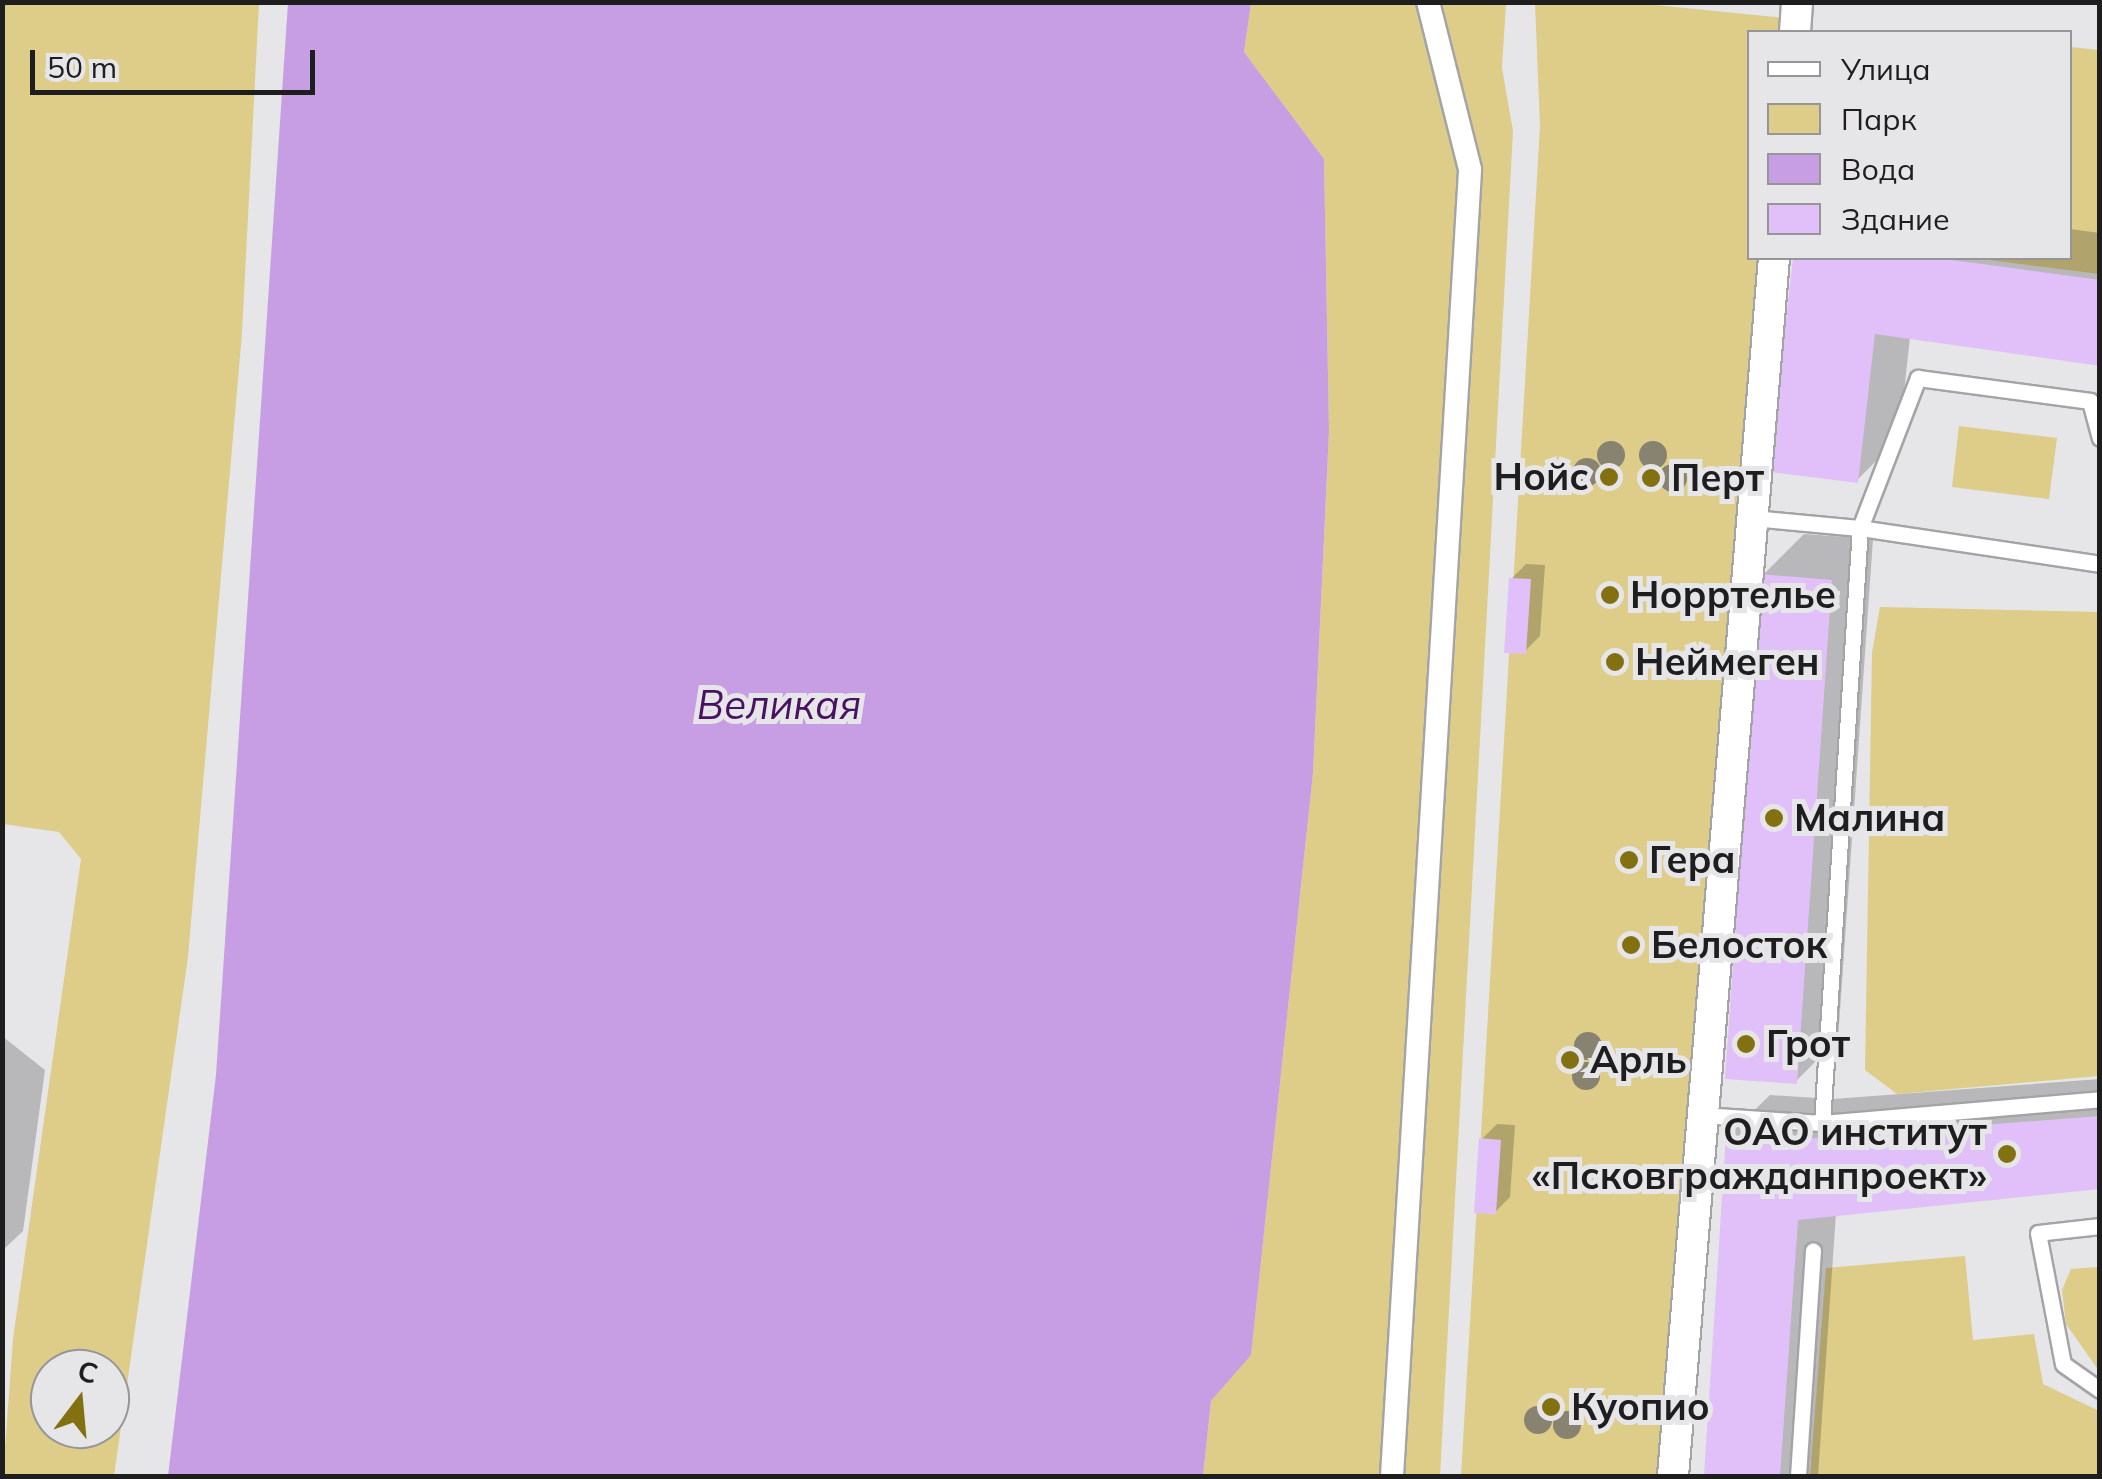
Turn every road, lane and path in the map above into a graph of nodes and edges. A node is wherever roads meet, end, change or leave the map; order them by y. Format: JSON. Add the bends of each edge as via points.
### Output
{"nodes":[{"id":1,"x":1428,"y":2,"type":"edge"},
{"id":2,"x":1798,"y":2,"type":"edge"},
{"id":3,"x":1795,"y":30,"type":"edge"},
{"id":4,"x":1774,"y":260,"type":"edge"},
{"id":5,"x":2100,"y":438,"type":"edge"},
{"id":6,"x":1752,"y":518,"type":"junction"},
{"id":7,"x":1860,"y":528,"type":"junction"},
{"id":8,"x":2100,"y":564,"type":"edge"},
{"id":9,"x":2100,"y":1099,"type":"edge"},
{"id":10,"x":1702,"y":1115,"type":"junction"},
{"id":11,"x":1822,"y":1123,"type":"junction"},
{"id":12,"x":2100,"y":1226,"type":"edge"},
{"id":13,"x":1813,"y":1250,"type":"dead end"},
{"id":14,"x":2100,"y":1390,"type":"edge"},
{"id":15,"x":1392,"y":1476,"type":"edge"},
{"id":16,"x":1673,"y":1476,"type":"edge"},
{"id":17,"x":1798,"y":1476,"type":"edge"}],
"edges":[{"from":1,"to":15,"type":"street","via":[[1470,169]]},
{"from":2,"to":3,"type":"street"},
{"from":4,"to":6,"type":"street"},
{"from":5,"to":7,"type":"lane","via":[[2090,401],[1918,378]]},
{"from":6,"to":7,"type":"lane"},
{"from":6,"to":10,"type":"street"},
{"from":7,"to":8,"type":"lane"},
{"from":7,"to":11,"type":"lane"},
{"from":9,"to":11,"type":"lane"},
{"from":10,"to":11,"type":"lane"},
{"from":10,"to":16,"type":"street"},
{"from":12,"to":14,"type":"lane","via":[[2038,1233],[2063,1364]]},
{"from":13,"to":17,"type":"lane"}]}
